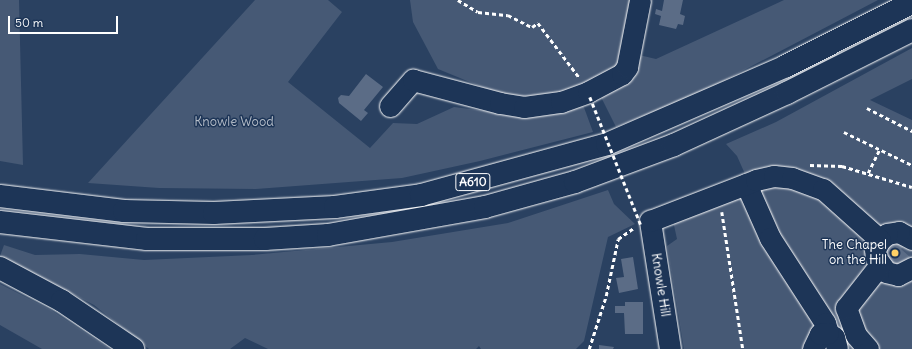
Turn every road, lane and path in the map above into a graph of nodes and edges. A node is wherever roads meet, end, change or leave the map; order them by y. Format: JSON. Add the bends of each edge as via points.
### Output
{"nodes":[{"id":1,"x":458,"y":0,"type":"edge"},
{"id":2,"x":640,"y":0,"type":"edge"},
{"id":3,"x":912,"y":3,"type":"edge"},
{"id":4,"x":912,"y":30,"type":"edge"},
{"id":5,"x":585,"y":95,"type":"junction"},
{"id":6,"x":390,"y":106,"type":"dead end"},
{"id":7,"x":867,"y":108,"type":"dead end"},
{"id":8,"x":912,"y":131,"type":"edge"},
{"id":9,"x":844,"y":132,"type":"dead end"},
{"id":10,"x":879,"y":150,"type":"junction"},
{"id":11,"x":912,"y":165,"type":"edge"},
{"id":12,"x":803,"y":166,"type":"dead end"},
{"id":13,"x":868,"y":173,"type":"junction"},
{"id":14,"x":746,"y":184,"type":"junction"},
{"id":15,"x":912,"y":187,"type":"edge"},
{"id":16,"x":720,"y":194,"type":"junction"},
{"id":17,"x":0,"y":196,"type":"edge"},
{"id":18,"x":0,"y":222,"type":"edge"},
{"id":19,"x":646,"y":223,"type":"junction"},
{"id":20,"x":912,"y":239,"type":"edge"},
{"id":21,"x":880,"y":240,"type":"junction"},
{"id":22,"x":879,"y":266,"type":"junction"},
{"id":23,"x":0,"y":268,"type":"edge"},
{"id":24,"x":912,"y":268,"type":"edge"},
{"id":25,"x":832,"y":341,"type":"edge"},
{"id":26,"x":134,"y":349,"type":"edge"},
{"id":27,"x":589,"y":349,"type":"edge"},
{"id":28,"x":670,"y":349,"type":"edge"},
{"id":29,"x":743,"y":349,"type":"edge"},
{"id":30,"x":813,"y":349,"type":"edge"},
{"id":31,"x":868,"y":349,"type":"edge"}],
"edges":[{"from":1,"to":5,"type":"path","via":[[478,12],[508,15],[532,27],[538,23],[573,67]]},
{"from":2,"to":5,"type":"street","via":[[627,68],[622,74]]},
{"from":3,"to":17,"type":"highway","number":"A610","via":[[786,66],[607,144],[421,195],[335,207],[214,213],[124,211]]},
{"from":4,"to":18,"type":"highway","number":"A610","via":[[787,93],[674,145],[575,182],[485,207],[328,235],[265,239],[147,239]]},
{"from":5,"to":6,"type":"street","via":[[561,102],[524,107],[413,80]]},
{"from":5,"to":19,"type":"path","bridge":true},
{"from":7,"to":8,"type":"path"},
{"from":9,"to":10,"type":"path"},
{"from":10,"to":11,"type":"path"},
{"from":10,"to":13,"type":"path"},
{"from":12,"to":13,"type":"path","via":[[822,164]]},
{"from":13,"to":15,"type":"path"},
{"from":14,"to":16,"type":"street"},
{"from":14,"to":21,"type":"street","via":[[774,176],[810,183],[823,190]]},
{"from":14,"to":25,"type":"street","via":[[770,238],[825,324]]},
{"from":16,"to":19,"type":"street"},
{"from":16,"to":29,"type":"path"},
{"from":19,"to":27,"type":"path","via":[[629,230],[618,239],[606,296]]},
{"from":19,"to":28,"type":"street","name":"Knowle Hill"},
{"from":20,"to":21,"type":"street","via":[[899,232],[887,234]]},
{"from":21,"to":22,"type":"street","via":[[876,249]]},
{"from":22,"to":24,"type":"street","via":[[886,272],[898,275]]},
{"from":22,"to":31,"type":"street","via":[[846,308],[856,335]]},
{"from":23,"to":26,"type":"highway","via":[[62,300]]},
{"from":25,"to":30,"type":"street","via":[[820,334]]}]}
